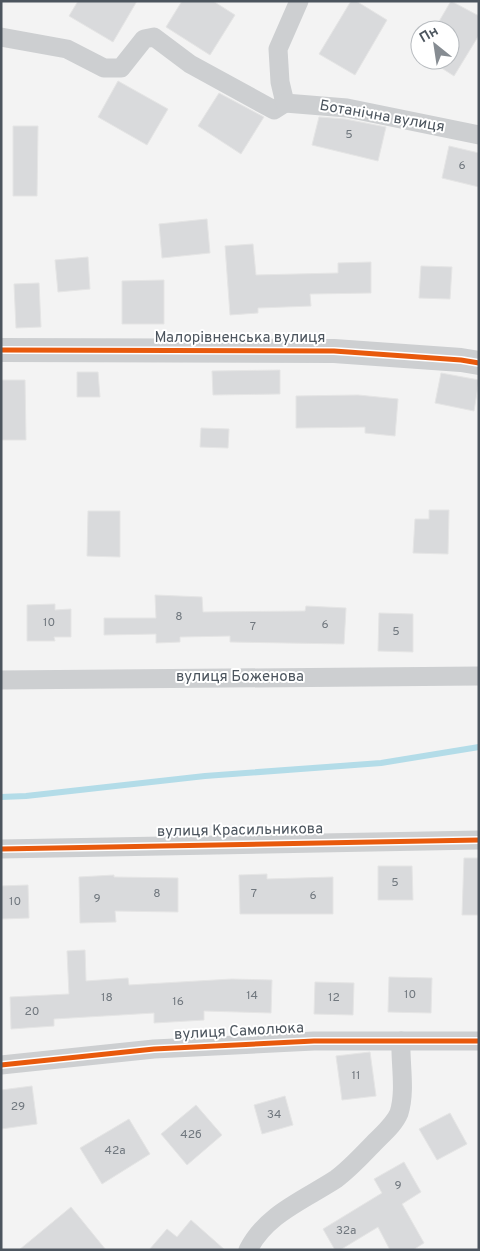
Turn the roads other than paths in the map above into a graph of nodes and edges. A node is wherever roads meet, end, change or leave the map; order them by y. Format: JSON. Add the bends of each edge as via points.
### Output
{"nodes":[{"id":1,"x":299,"y":1,"type":"edge"},
{"id":2,"x":1,"y":37,"type":"edge"},
{"id":3,"x":285,"y":103,"type":"junction"},
{"id":4,"x":479,"y":135,"type":"edge"},
{"id":5,"x":1,"y":350,"type":"edge"},
{"id":6,"x":479,"y":364,"type":"edge"},
{"id":7,"x":479,"y":676,"type":"edge"},
{"id":8,"x":1,"y":680,"type":"edge"},
{"id":9,"x":479,"y":840,"type":"edge"},
{"id":10,"x":1,"y":849,"type":"edge"},
{"id":11,"x":401,"y":1041,"type":"junction"},
{"id":12,"x":479,"y":1041,"type":"edge"},
{"id":13,"x":1,"y":1065,"type":"edge"},
{"id":14,"x":248,"y":1250,"type":"edge"}],
"edges":[{"from":1,"to":3,"type":"street","via":[[278,49]]},
{"from":2,"to":3,"type":"street","name":"Ботанічна вулиця","via":[[67,49],[104,68],[122,68],[144,39],[154,37],[190,64],[262,104],[274,110]]},
{"from":3,"to":4,"type":"street","name":"Ботанічна вулиця","via":[[347,108]]},
{"from":5,"to":6,"type":"street","name":"Малорівненська вулиця","via":[[334,351]]},
{"from":7,"to":8,"type":"street","name":"вулиця Боженова"},
{"from":9,"to":10,"type":"street","name":"вулиця Красильникова"},
{"from":11,"to":12,"type":"street","name":"вулиця Самолюка"},
{"from":11,"to":13,"type":"street","name":"вулиця Самолюка","via":[[314,1041],[154,1049]]},
{"from":11,"to":14,"type":"street","via":[[402,1092],[398,1114],[388,1129],[336,1178],[268,1223]]}]}
